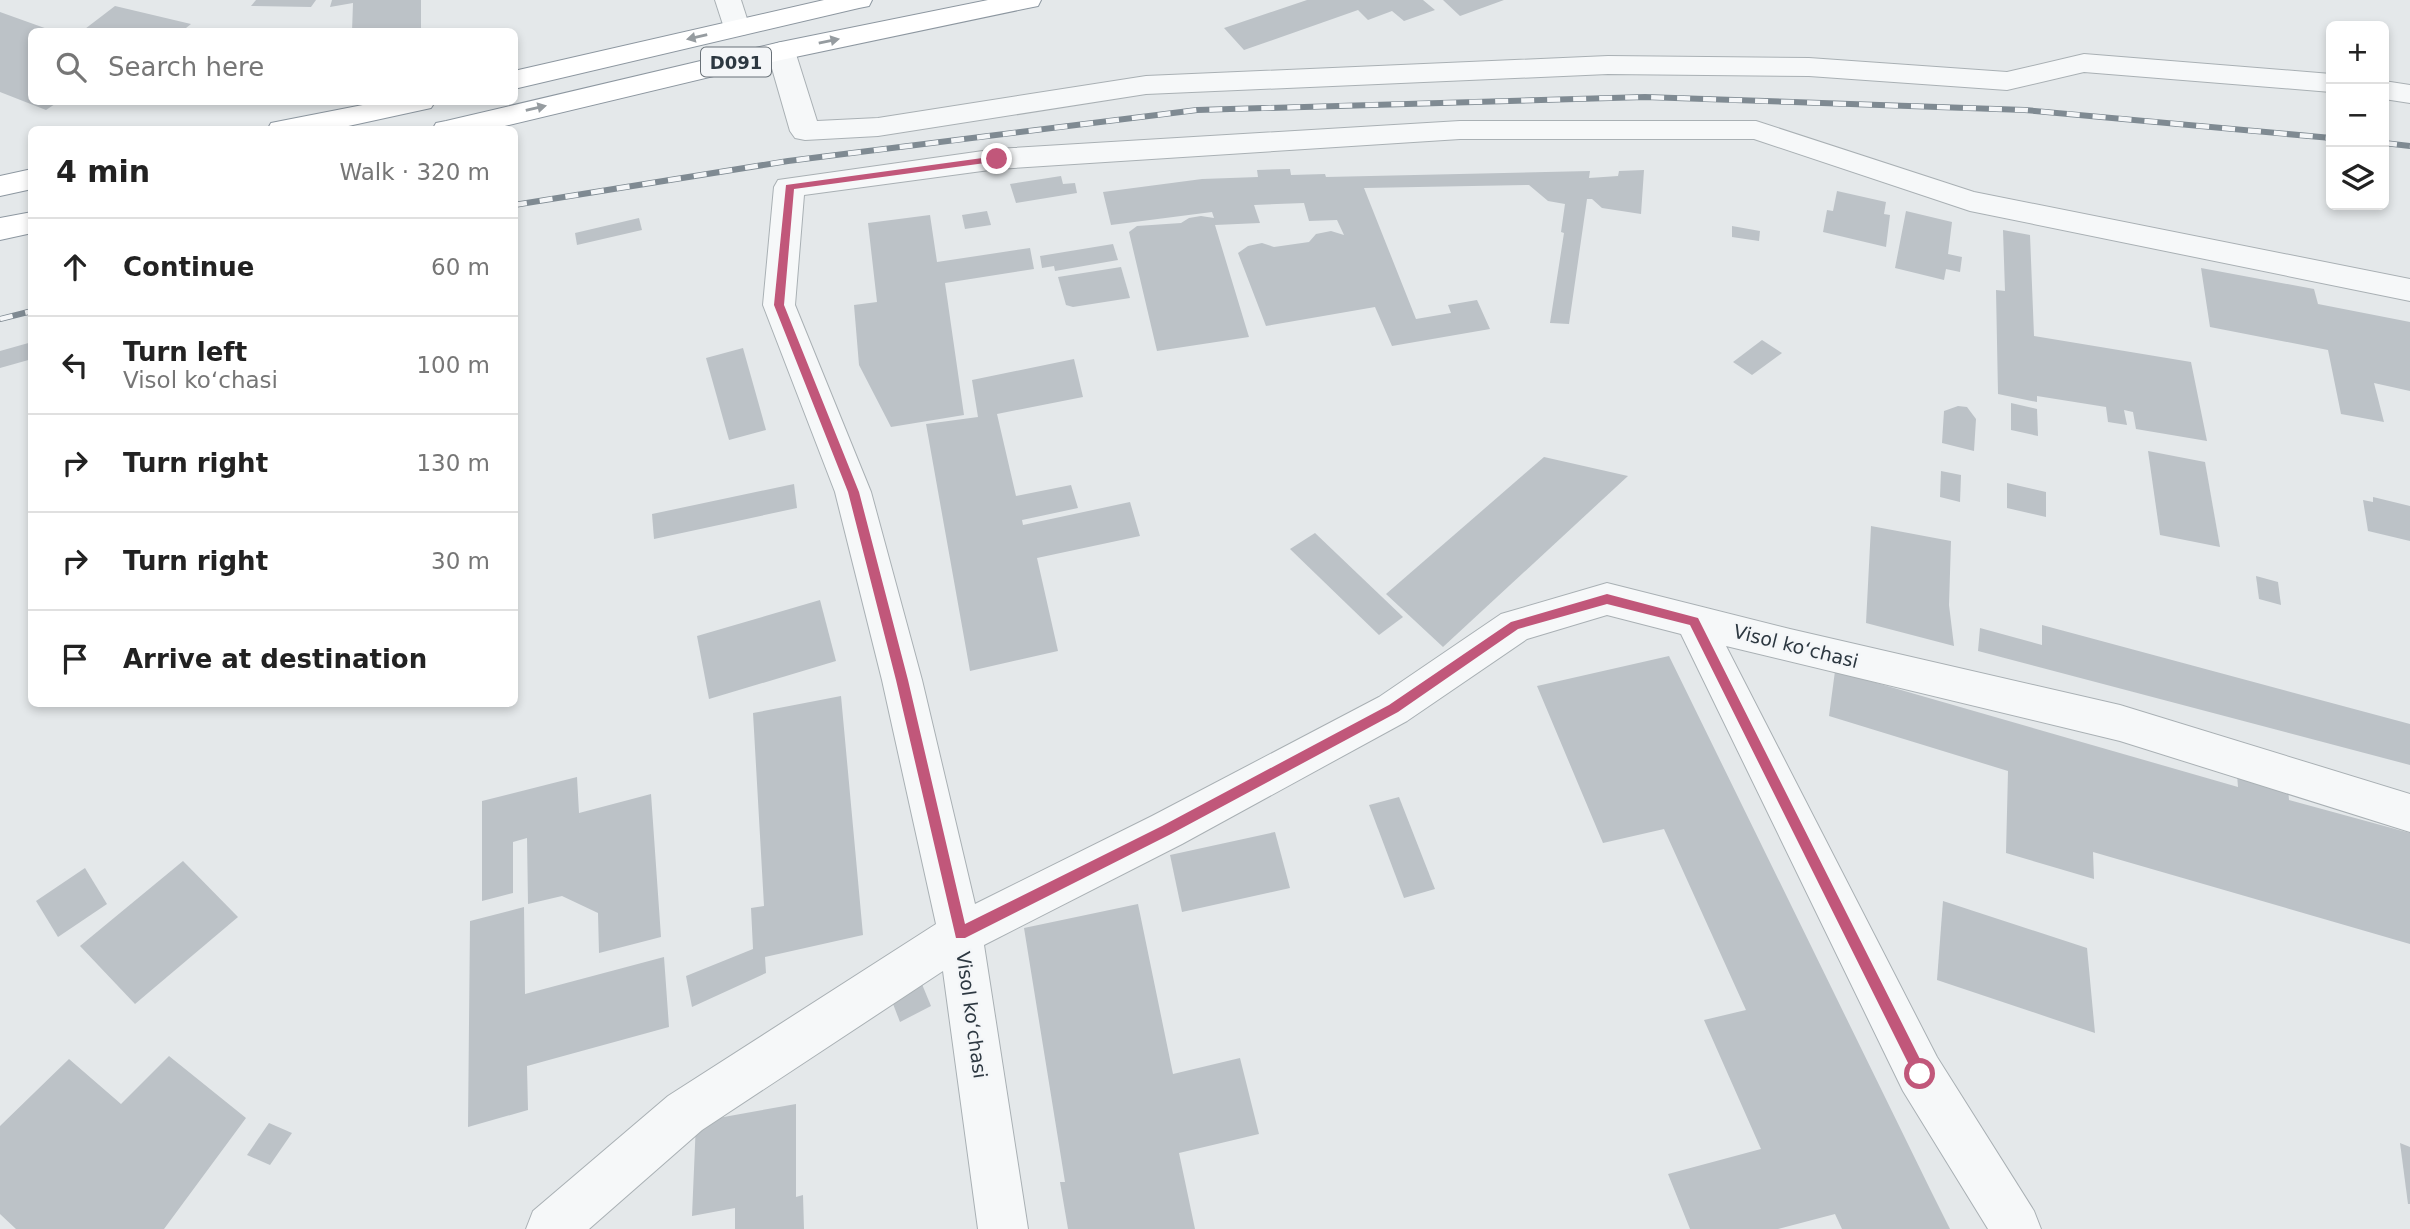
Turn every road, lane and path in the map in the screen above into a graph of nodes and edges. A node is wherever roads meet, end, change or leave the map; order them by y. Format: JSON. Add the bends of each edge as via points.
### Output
{"nodes":[{"id":1,"x":728,"y":0,"type":"edge"},
{"id":2,"x":859,"y":0,"type":"edge"},
{"id":3,"x":1027,"y":0,"type":"edge"},
{"id":4,"x":736,"y":28,"type":"junction"},
{"id":5,"x":781,"y":51,"type":"junction"},
{"id":6,"x":518,"y":79,"type":"edge"},
{"id":7,"x":2326,"y":83,"type":"edge"},
{"id":8,"x":2389,"y":91,"type":"edge"},
{"id":9,"x":2410,"y":94,"type":"edge"},
{"id":10,"x":406,"y":105,"type":"edge"},
{"id":11,"x":301,"y":126,"type":"edge"},
{"id":12,"x":463,"y":126,"type":"edge"},
{"id":13,"x":28,"y":180,"type":"edge"},
{"id":14,"x":0,"y":186,"type":"edge"},
{"id":15,"x":28,"y":223,"type":"edge"},
{"id":16,"x":0,"y":229,"type":"edge"},
{"id":17,"x":2410,"y":290,"type":"edge"},
{"id":18,"x":1694,"y":621,"type":"junction"},
{"id":19,"x":2410,"y":813,"type":"edge"},
{"id":20,"x":961,"y":933,"type":"junction"},
{"id":21,"x":551,"y":1229,"type":"edge"},
{"id":22,"x":1003,"y":1229,"type":"edge"},
{"id":23,"x":2016,"y":1229,"type":"edge"}],
"edges":[{"from":1,"to":4,"type":"street"},
{"from":2,"to":4,"type":"highway","number":"D091"},
{"from":5,"to":3,"type":"highway","number":"D091","one_way":true},
{"from":4,"to":6,"type":"highway","number":"D091","one_way":true},
{"from":5,"to":7,"type":"street","via":[[805,131],[878,127],[1146,85],[1608,65],[1808,67],[2007,81],[2084,63]]},
{"from":12,"to":5,"type":"highway","number":"D091","one_way":true},
{"from":8,"to":9,"type":"street"},
{"from":10,"to":11,"type":"highway"},
{"from":13,"to":14,"type":"highway"},
{"from":15,"to":16,"type":"highway"},
{"from":17,"to":20,"type":"street","via":[[1970,201],[1756,130],[1460,130],[997,159],[789,187],[779,305],[853,492]]},
{"from":18,"to":19,"type":"street","name":"Visol koʻchasi","via":[[2120,723]]},
{"from":18,"to":20,"type":"street","name":"Visol koʻchasi","via":[[1607,599],[1515,626],[1393,709]]},
{"from":18,"to":23,"type":"street","via":[[1920,1074]]},
{"from":20,"to":21,"type":"street","via":[[685,1113]]},
{"from":20,"to":22,"type":"street","name":"Visol koʻchasi"}]}
